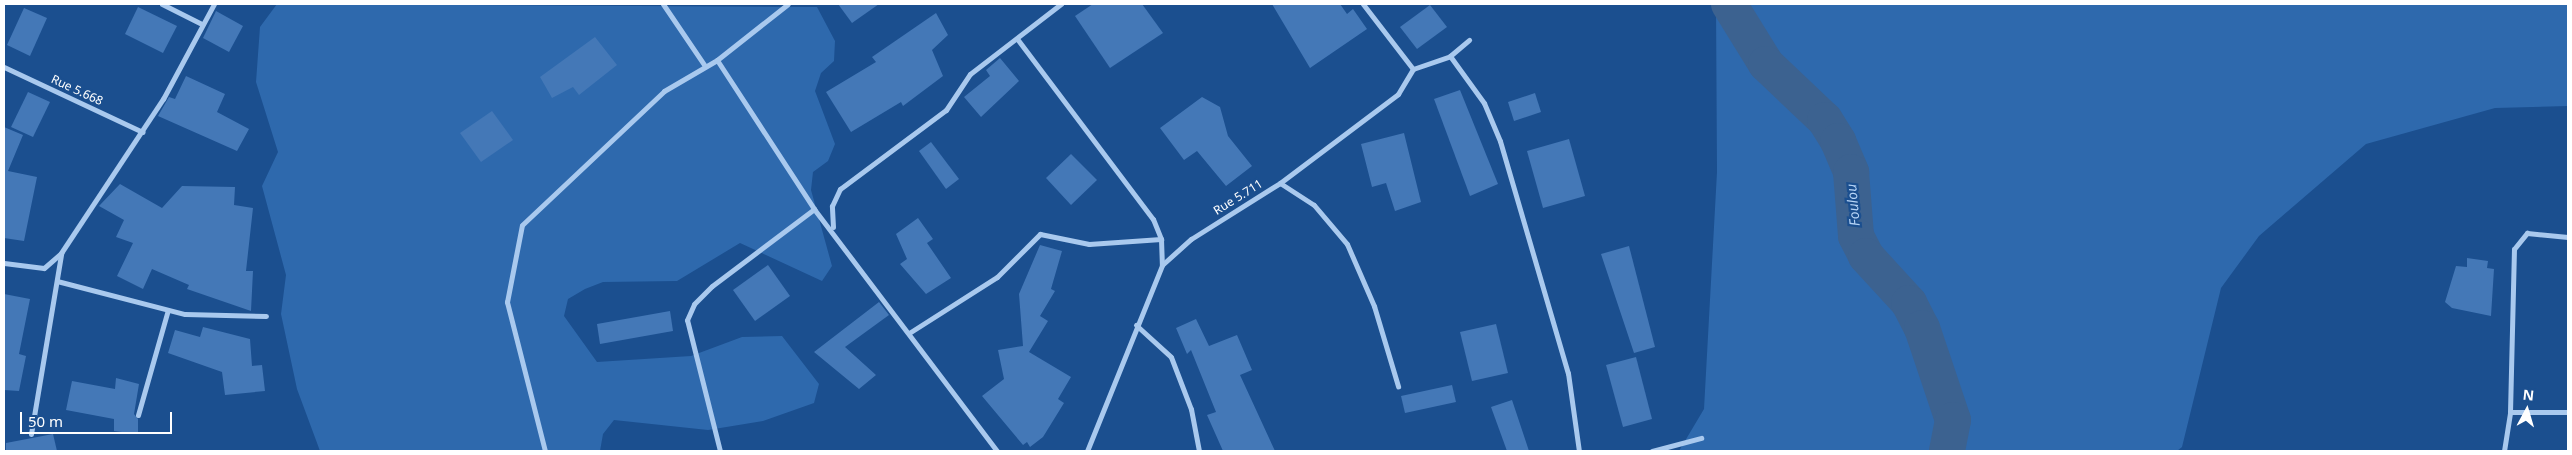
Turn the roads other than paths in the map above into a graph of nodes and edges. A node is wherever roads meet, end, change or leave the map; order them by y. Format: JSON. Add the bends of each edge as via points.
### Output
{"nodes":[{"id":1,"x":162,"y":4,"type":"edge"},
{"id":2,"x":214,"y":4,"type":"edge"},
{"id":3,"x":664,"y":4,"type":"edge"},
{"id":4,"x":788,"y":4,"type":"edge"},
{"id":5,"x":1061,"y":4,"type":"edge"},
{"id":6,"x":1363,"y":4,"type":"edge"},
{"id":7,"x":202,"y":24,"type":"junction"},
{"id":8,"x":1018,"y":40,"type":"junction"},
{"id":9,"x":1469,"y":40,"type":"dead end"},
{"id":10,"x":1450,"y":56,"type":"junction"},
{"id":11,"x":717,"y":60,"type":"junction"},
{"id":12,"x":705,"y":66,"type":"junction"},
{"id":13,"x":4,"y":67,"type":"edge"},
{"id":14,"x":1413,"y":69,"type":"junction"},
{"id":15,"x":142,"y":132,"type":"junction"},
{"id":16,"x":1280,"y":182,"type":"junction"},
{"id":17,"x":814,"y":208,"type":"junction"},
{"id":18,"x":833,"y":228,"type":"junction"},
{"id":19,"x":2568,"y":236,"type":"edge"},
{"id":20,"x":1161,"y":238,"type":"junction"},
{"id":21,"x":61,"y":253,"type":"junction"},
{"id":22,"x":4,"y":263,"type":"edge"},
{"id":23,"x":1162,"y":265,"type":"junction"},
{"id":24,"x":57,"y":281,"type":"junction"},
{"id":25,"x":168,"y":310,"type":"junction"},
{"id":26,"x":266,"y":316,"type":"dead end"},
{"id":27,"x":1136,"y":325,"type":"junction"},
{"id":28,"x":909,"y":333,"type":"junction"},
{"id":29,"x":1398,"y":386,"type":"dead end"},
{"id":30,"x":2510,"y":412,"type":"junction"},
{"id":31,"x":2568,"y":412,"type":"edge"},
{"id":32,"x":138,"y":415,"type":"dead end"},
{"id":33,"x":31,"y":434,"type":"dead end"},
{"id":34,"x":1701,"y":438,"type":"dead end"},
{"id":35,"x":545,"y":451,"type":"edge"},
{"id":36,"x":720,"y":451,"type":"edge"},
{"id":37,"x":997,"y":451,"type":"edge"},
{"id":38,"x":1087,"y":451,"type":"edge"},
{"id":39,"x":1199,"y":451,"type":"edge"},
{"id":40,"x":1579,"y":451,"type":"edge"},
{"id":41,"x":1652,"y":451,"type":"edge"},
{"id":42,"x":2504,"y":451,"type":"edge"}],
"edges":[{"from":1,"to":7,"type":"street"},
{"from":2,"to":7,"type":"street"},
{"from":3,"to":12,"type":"street"},
{"from":4,"to":11,"type":"street"},
{"from":5,"to":8,"type":"street"},
{"from":6,"to":14,"type":"street"},
{"from":7,"to":15,"type":"street"},
{"from":8,"to":18,"type":"street","via":[[970,74],[946,110],[840,189],[832,206]]},
{"from":8,"to":20,"type":"street","via":[[1153,219]]},
{"from":9,"to":10,"type":"street"},
{"from":10,"to":14,"type":"street"},
{"from":10,"to":40,"type":"street","via":[[1484,103],[1500,141],[1568,373]]},
{"from":11,"to":12,"type":"street"},
{"from":11,"to":17,"type":"street"},
{"from":12,"to":35,"type":"street","via":[[664,91],[522,225],[507,302]]},
{"from":13,"to":15,"type":"street","name":"Rue 5.668"},
{"from":14,"to":16,"type":"street","name":"Rue 5.711","via":[[1398,94]]},
{"from":15,"to":21,"type":"street"},
{"from":16,"to":23,"type":"street","name":"Rue 5.711","via":[[1191,239]]},
{"from":16,"to":29,"type":"street","via":[[1314,206],[1347,244],[1374,306]]},
{"from":17,"to":18,"type":"street"},
{"from":17,"to":36,"type":"street","via":[[712,286],[694,304],[687,320]]},
{"from":18,"to":28,"type":"street"},
{"from":19,"to":30,"type":"street","via":[[2527,233],[2514,249]]},
{"from":20,"to":23,"type":"street"},
{"from":20,"to":28,"type":"street","via":[[1089,244],[1040,234],[997,277]]},
{"from":21,"to":22,"type":"street","via":[[44,268]]},
{"from":21,"to":24,"type":"street"},
{"from":23,"to":27,"type":"street","name":"Rue 5.711"},
{"from":24,"to":25,"type":"street"},
{"from":24,"to":33,"type":"street"},
{"from":25,"to":26,"type":"street"},
{"from":25,"to":32,"type":"street"},
{"from":27,"to":38,"type":"street","name":"Rue 5.711"},
{"from":27,"to":39,"type":"street","via":[[1160,342],[1175,364],[1191,408]]},
{"from":28,"to":37,"type":"street"},
{"from":30,"to":31,"type":"street"},
{"from":30,"to":42,"type":"street"},
{"from":34,"to":41,"type":"street"}]}
